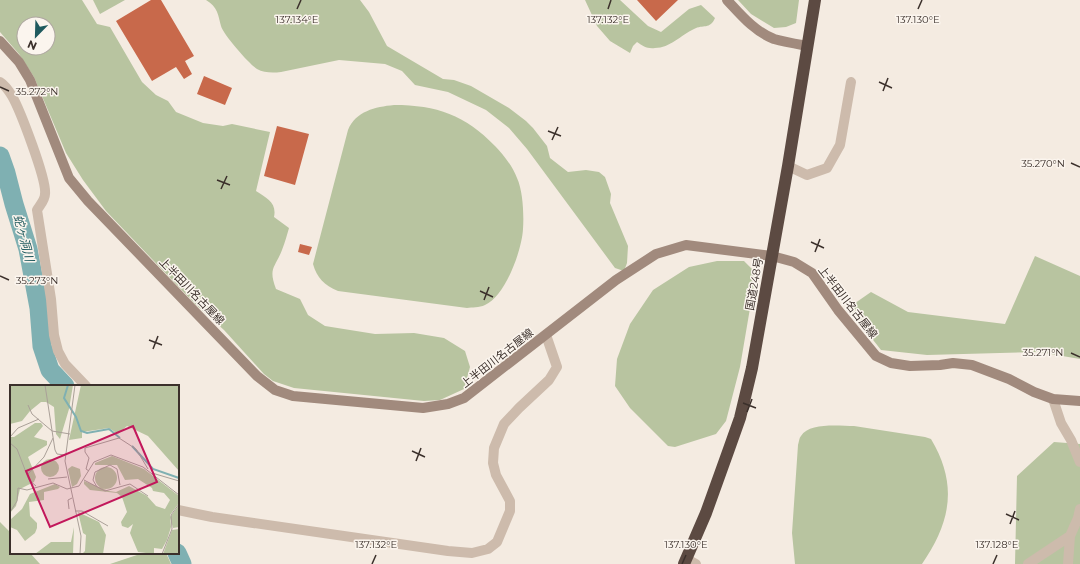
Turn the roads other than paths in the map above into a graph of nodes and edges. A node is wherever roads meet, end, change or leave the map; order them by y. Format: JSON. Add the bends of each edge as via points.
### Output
{"nodes":[{"id":1,"x":727,"y":0,"type":"edge"},
{"id":2,"x":815,"y":0,"type":"edge"},
{"id":3,"x":0,"y":41,"type":"edge"},
{"id":4,"x":808,"y":46,"type":"junction"},
{"id":5,"x":0,"y":82,"type":"edge"},
{"id":6,"x":851,"y":82,"type":"dead end"},
{"id":7,"x":788,"y":166,"type":"junction"},
{"id":8,"x":772,"y":256,"type":"junction"},
{"id":9,"x":546,"y":335,"type":"junction"},
{"id":10,"x":85,"y":385,"type":"edge"},
{"id":11,"x":1053,"y":399,"type":"junction"},
{"id":12,"x":1080,"y":401,"type":"edge"},
{"id":13,"x":1080,"y":462,"type":"edge"},
{"id":14,"x":1080,"y":509,"type":"edge"},
{"id":15,"x":179,"y":510,"type":"edge"},
{"id":16,"x":1070,"y":536,"type":"junction"},
{"id":17,"x":689,"y":562,"type":"edge"},
{"id":18,"x":1028,"y":564,"type":"edge"},
{"id":19,"x":1068,"y":564,"type":"edge"}],
"edges":[{"from":1,"to":4,"type":"main road","via":[[748,23],[762,33],[775,39]]},
{"from":2,"to":4,"type":"highway","name":"国道248号"},
{"from":3,"to":9,"type":"main road","name":"上半田川名古屋線","via":[[19,62],[30,80],[69,178],[88,201],[257,376],[275,390],[293,396],[423,408],[448,404],[464,398]]},
{"from":4,"to":7,"type":"highway","name":"国道248号"},
{"from":5,"to":10,"type":"street","via":[[18,108],[45,187],[46,195],[37,210],[58,351],[65,364]]},
{"from":6,"to":7,"type":"street","via":[[840,145],[827,168],[807,175]]},
{"from":7,"to":8,"type":"highway","name":"国道248号"},
{"from":8,"to":9,"type":"main road","name":"上半田川名古屋線","via":[[686,245],[656,254],[616,280]]},
{"from":8,"to":11,"type":"main road","name":"上半田川名古屋線","via":[[794,262],[812,273],[838,310],[876,356],[891,363],[910,366],[972,364]]},
{"from":8,"to":17,"type":"highway","name":"国道248号","via":[[752,368],[740,418]]},
{"from":9,"to":15,"type":"street","via":[[557,367],[549,380],[504,424],[494,448],[493,463],[496,475],[510,501],[510,511],[497,542],[488,549],[472,553],[448,551]]},
{"from":11,"to":12,"type":"main road","name":"上半田川名古屋線"},
{"from":11,"to":13,"type":"street","via":[[1061,423],[1072,440]]},
{"from":14,"to":16,"type":"street"},
{"from":16,"to":18,"type":"street"},
{"from":16,"to":19,"type":"street"}]}
